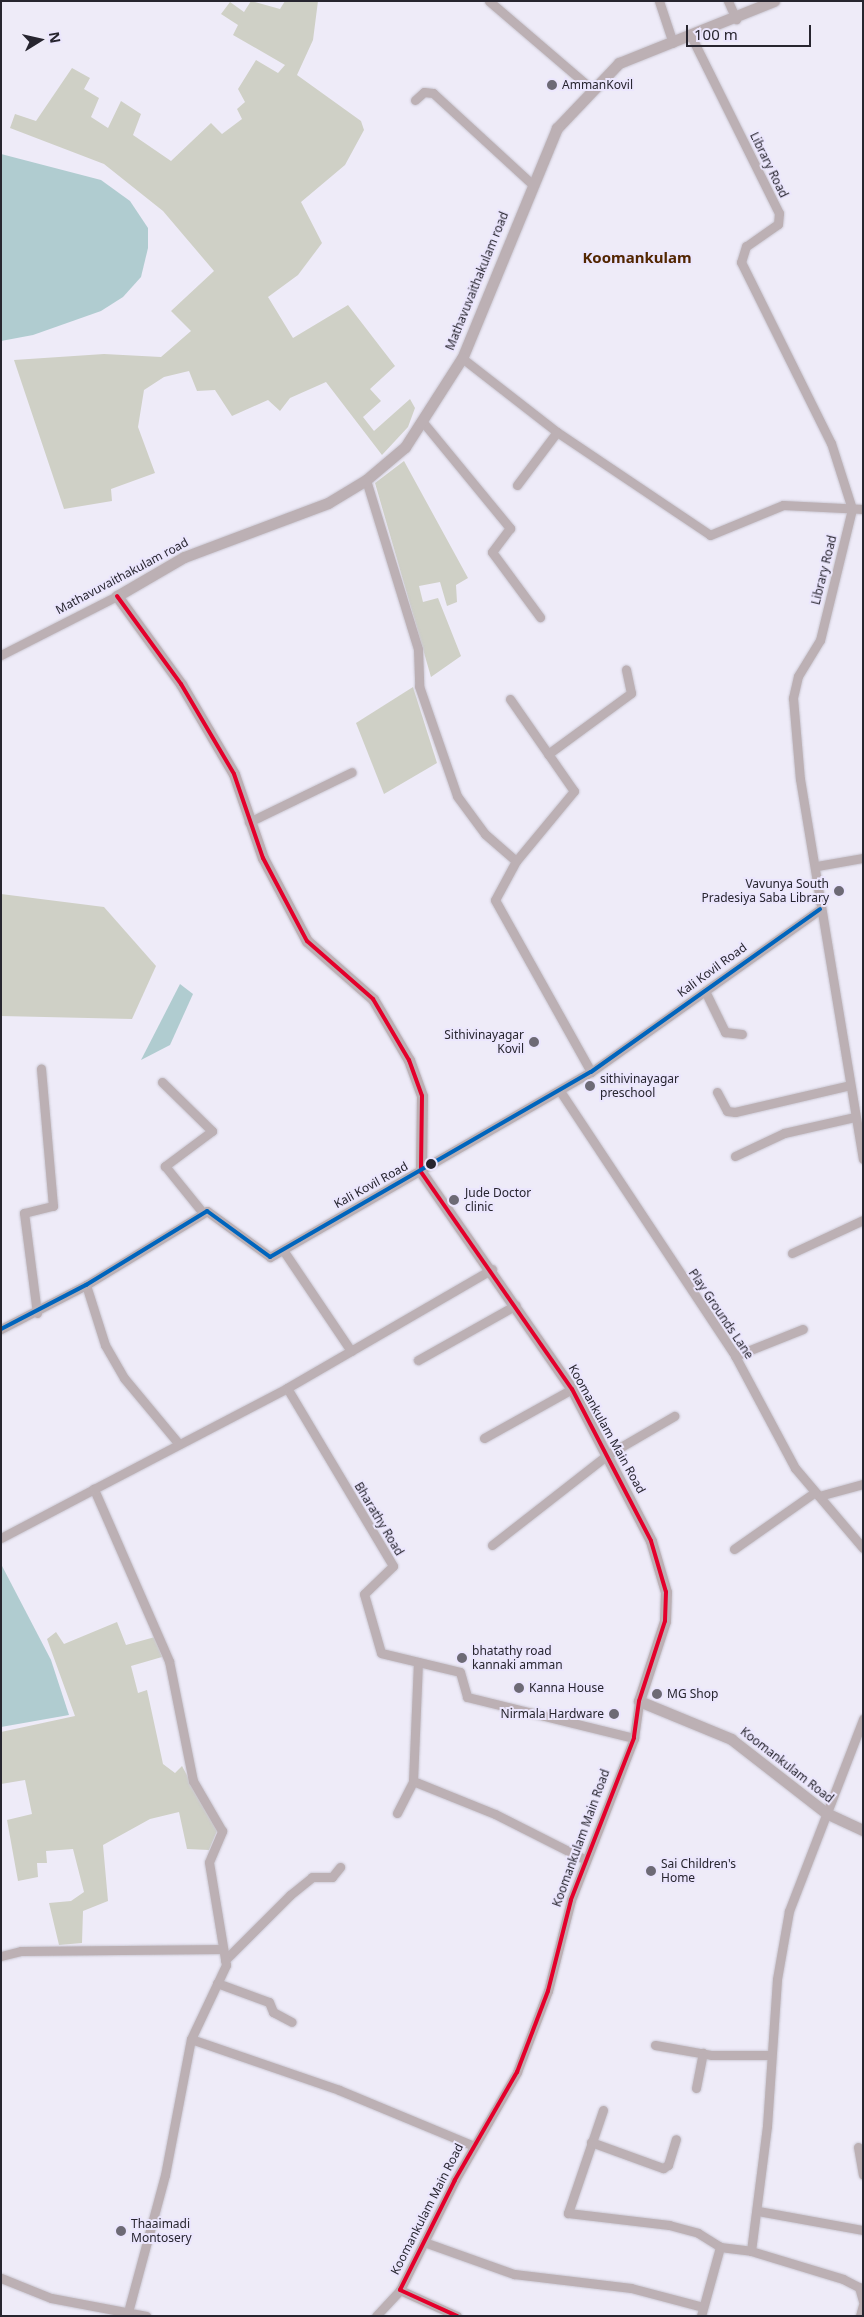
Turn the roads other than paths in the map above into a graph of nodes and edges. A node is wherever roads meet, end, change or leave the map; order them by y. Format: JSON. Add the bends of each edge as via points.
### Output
{"nodes":[{"id":1,"x":489,"y":1,"type":"edge"},
{"id":2,"x":659,"y":1,"type":"edge"},
{"id":3,"x":728,"y":1,"type":"edge"},
{"id":4,"x":774,"y":1,"type":"edge"},
{"id":5,"x":736,"y":19,"type":"junction"},
{"id":6,"x":691,"y":36,"type":"junction"},
{"id":7,"x":674,"y":43,"type":"junction"},
{"id":8,"x":593,"y":90,"type":"junction"},
{"id":9,"x":415,"y":100,"type":"dead end"},
{"id":10,"x":531,"y":183,"type":"junction"},
{"id":11,"x":462,"y":358,"type":"junction"},
{"id":12,"x":422,"y":421,"type":"junction"},
{"id":13,"x":557,"y":432,"type":"junction"},
{"id":14,"x":366,"y":480,"type":"junction"},
{"id":15,"x":518,"y":485,"type":"dead end"},
{"id":16,"x":852,"y":509,"type":"junction"},
{"id":17,"x":863,"y":509,"type":"edge"},
{"id":18,"x":117,"y":596,"type":"junction"},
{"id":19,"x":540,"y":617,"type":"dead end"},
{"id":20,"x":2,"y":654,"type":"edge"},
{"id":21,"x":626,"y":670,"type":"dead end"},
{"id":22,"x":510,"y":699,"type":"dead end"},
{"id":23,"x":548,"y":754,"type":"junction"},
{"id":24,"x":352,"y":772,"type":"dead end"},
{"id":25,"x":249,"y":822,"type":"junction"},
{"id":26,"x":863,"y":858,"type":"edge"},
{"id":27,"x":516,"y":861,"type":"junction"},
{"id":28,"x":816,"y":866,"type":"junction"},
{"id":29,"x":820,"y":909,"type":"junction"},
{"id":30,"x":705,"y":991,"type":"junction"},
{"id":31,"x":742,"y":1034,"type":"dead end"},
{"id":32,"x":41,"y":1069,"type":"dead end"},
{"id":33,"x":591,"y":1072,"type":"junction"},
{"id":34,"x":162,"y":1082,"type":"dead end"},
{"id":35,"x":850,"y":1084,"type":"junction"},
{"id":36,"x":560,"y":1091,"type":"junction"},
{"id":37,"x":717,"y":1092,"type":"dead end"},
{"id":38,"x":855,"y":1117,"type":"junction"},
{"id":39,"x":735,"y":1156,"type":"dead end"},
{"id":40,"x":863,"y":1159,"type":"edge"},
{"id":41,"x":420,"y":1172,"type":"junction"},
{"id":42,"x":203,"y":1213,"type":"junction"},
{"id":43,"x":863,"y":1220,"type":"edge"},
{"id":44,"x":283,"y":1250,"type":"junction"},
{"id":45,"x":792,"y":1253,"type":"dead end"},
{"id":46,"x":492,"y":1269,"type":"junction"},
{"id":47,"x":86,"y":1285,"type":"junction"},
{"id":48,"x":516,"y":1305,"type":"junction"},
{"id":49,"x":37,"y":1313,"type":"junction"},
{"id":50,"x":1,"y":1329,"type":"edge"},
{"id":51,"x":803,"y":1329,"type":"dead end"},
{"id":52,"x":351,"y":1351,"type":"junction"},
{"id":53,"x":735,"y":1356,"type":"junction"},
{"id":54,"x":418,"y":1360,"type":"dead end"},
{"id":55,"x":287,"y":1388,"type":"junction"},
{"id":56,"x":572,"y":1390,"type":"junction"},
{"id":57,"x":674,"y":1416,"type":"dead end"},
{"id":58,"x":484,"y":1438,"type":"dead end"},
{"id":59,"x":179,"y":1444,"type":"junction"},
{"id":60,"x":607,"y":1455,"type":"junction"},
{"id":61,"x":863,"y":1484,"type":"edge"},
{"id":62,"x":94,"y":1489,"type":"junction"},
{"id":63,"x":817,"y":1494,"type":"junction"},
{"id":64,"x":1,"y":1538,"type":"edge"},
{"id":65,"x":492,"y":1545,"type":"dead end"},
{"id":66,"x":863,"y":1548,"type":"edge"},
{"id":67,"x":734,"y":1549,"type":"dead end"},
{"id":68,"x":418,"y":1662,"type":"junction"},
{"id":69,"x":639,"y":1701,"type":"junction"},
{"id":70,"x":863,"y":1719,"type":"edge"},
{"id":71,"x":634,"y":1738,"type":"junction"},
{"id":72,"x":413,"y":1781,"type":"junction"},
{"id":73,"x":397,"y":1813,"type":"dead end"},
{"id":74,"x":826,"y":1813,"type":"junction"},
{"id":75,"x":863,"y":1830,"type":"edge"},
{"id":76,"x":586,"y":1860,"type":"junction"},
{"id":77,"x":340,"y":1867,"type":"dead end"},
{"id":78,"x":223,"y":1949,"type":"junction"},
{"id":79,"x":1,"y":1956,"type":"edge"},
{"id":80,"x":225,"y":1960,"type":"junction"},
{"id":81,"x":217,"y":1983,"type":"junction"},
{"id":82,"x":292,"y":2022,"type":"dead end"},
{"id":83,"x":191,"y":2039,"type":"junction"},
{"id":84,"x":655,"y":2045,"type":"dead end"},
{"id":85,"x":702,"y":2053,"type":"junction"},
{"id":86,"x":772,"y":2055,"type":"junction"},
{"id":87,"x":696,"y":2088,"type":"dead end"},
{"id":88,"x":603,"y":2110,"type":"dead end"},
{"id":89,"x":676,"y":2139,"type":"dead end"},
{"id":90,"x":591,"y":2142,"type":"junction"},
{"id":91,"x":474,"y":2146,"type":"junction"},
{"id":92,"x":858,"y":2146,"type":"dead end"},
{"id":93,"x":863,"y":2175,"type":"edge"},
{"id":94,"x":758,"y":2211,"type":"junction"},
{"id":95,"x":863,"y":2230,"type":"edge"},
{"id":96,"x":424,"y":2242,"type":"junction"},
{"id":97,"x":720,"y":2247,"type":"junction"},
{"id":98,"x":751,"y":2251,"type":"junction"},
{"id":99,"x":1,"y":2278,"type":"edge"},
{"id":100,"x":400,"y":2290,"type":"junction"},
{"id":101,"x":863,"y":2301,"type":"edge"},
{"id":102,"x":863,"y":2305,"type":"edge"},
{"id":103,"x":702,"y":2311,"type":"edge"},
{"id":104,"x":109,"y":2312,"type":"edge"},
{"id":105,"x":128,"y":2312,"type":"junction"},
{"id":106,"x":146,"y":2316,"type":"edge"},
{"id":107,"x":376,"y":2316,"type":"edge"},
{"id":108,"x":457,"y":2316,"type":"edge"},
{"id":109,"x":860,"y":2316,"type":"edge"}],
"edges":[{"from":1,"to":8,"type":"street"},
{"from":2,"to":7,"type":"street"},
{"from":3,"to":5,"type":"street"},
{"from":4,"to":5,"type":"street","name":"Mathavuvaithakulam road"},
{"from":5,"to":6,"type":"street","name":"Mathavuvaithakulam road"},
{"from":6,"to":7,"type":"street","name":"Mathavuvaithakulam road"},
{"from":6,"to":16,"type":"street","name":"Library Road","via":[[779,213],[778,224],[746,246],[741,262],[831,443]]},
{"from":7,"to":8,"type":"street","name":"Mathavuvaithakulam road","via":[[619,63]]},
{"from":8,"to":10,"type":"street","name":"Mathavuvaithakulam road","via":[[557,128]]},
{"from":9,"to":10,"type":"street","via":[[424,92],[433,94]]},
{"from":10,"to":11,"type":"street","name":"Mathavuvaithakulam road"},
{"from":11,"to":12,"type":"street","name":"Mathavuvaithakulam road"},
{"from":11,"to":13,"type":"street"},
{"from":12,"to":14,"type":"street","name":"Mathavuvaithakulam road","via":[[405,447]]},
{"from":12,"to":19,"type":"street","via":[[510,528],[492,552]]},
{"from":13,"to":15,"type":"street"},
{"from":13,"to":16,"type":"street","via":[[710,535],[783,505]]},
{"from":14,"to":18,"type":"street","name":"Mathavuvaithakulam road","via":[[280,524],[184,557]]},
{"from":14,"to":27,"type":"street","via":[[418,649],[419,686],[457,796],[485,834]]},
{"from":16,"to":17,"type":"street"},
{"from":16,"to":28,"type":"street","name":"Library Road","via":[[820,640],[798,676],[793,698],[800,779]]},
{"from":18,"to":20,"type":"street","name":"Mathavuvaithakulam road"},
{"from":18,"to":25,"type":"street","via":[[181,684],[234,774]]},
{"from":21,"to":23,"type":"street","via":[[631,693]]},
{"from":22,"to":23,"type":"street"},
{"from":23,"to":27,"type":"street","via":[[574,791]]},
{"from":24,"to":25,"type":"street"},
{"from":25,"to":41,"type":"street","via":[[307,941],[374,999],[409,1060],[422,1096]]},
{"from":26,"to":28,"type":"street"},
{"from":27,"to":33,"type":"street","via":[[495,900]]},
{"from":28,"to":29,"type":"street","name":"Library Road"},
{"from":29,"to":30,"type":"street","name":"Kali Kovil Road"},
{"from":29,"to":35,"type":"street","name":"Library Road"},
{"from":30,"to":31,"type":"street","via":[[725,1032]]},
{"from":30,"to":33,"type":"street","name":"Kali Kovil Road"},
{"from":32,"to":49,"type":"street","via":[[53,1206],[24,1212]]},
{"from":33,"to":36,"type":"street","name":"Kali Kovil Road"},
{"from":34,"to":42,"type":"street","via":[[212,1131],[166,1166]]},
{"from":35,"to":37,"type":"street","via":[[735,1112],[727,1111]]},
{"from":35,"to":38,"type":"street","name":"Library Road"},
{"from":36,"to":41,"type":"street","name":"Kali Kovil Road"},
{"from":36,"to":53,"type":"street","name":"Play Grounds Lane"},
{"from":38,"to":39,"type":"street","via":[[784,1133]]},
{"from":38,"to":40,"type":"street","name":"Library Road"},
{"from":41,"to":44,"type":"street","name":"Kali Kovil Road"},
{"from":41,"to":46,"type":"street","name":"Koomankulam Main Road"},
{"from":42,"to":44,"type":"street","name":"Kali Kovil Road","via":[[207,1211],[270,1257]]},
{"from":42,"to":47,"type":"street"},
{"from":43,"to":45,"type":"street"},
{"from":44,"to":52,"type":"street"},
{"from":46,"to":48,"type":"street","name":"Koomankulam Main Road"},
{"from":46,"to":52,"type":"street"},
{"from":47,"to":49,"type":"street"},
{"from":47,"to":59,"type":"street","via":[[105,1345],[124,1378]]},
{"from":48,"to":54,"type":"street"},
{"from":48,"to":56,"type":"street","name":"Koomankulam Main Road"},
{"from":49,"to":50,"type":"street"},
{"from":51,"to":53,"type":"street"},
{"from":52,"to":55,"type":"street"},
{"from":53,"to":63,"type":"street","name":"Play Grounds Lane","via":[[795,1468]]},
{"from":55,"to":59,"type":"street"},
{"from":55,"to":68,"type":"street","name":"Bharathy Road","via":[[392,1566],[364,1594],[381,1653]]},
{"from":56,"to":58,"type":"street"},
{"from":56,"to":60,"type":"street","name":"Koomankulam Main Road"},
{"from":57,"to":60,"type":"street"},
{"from":59,"to":62,"type":"street"},
{"from":60,"to":65,"type":"street"},
{"from":60,"to":69,"type":"street","name":"Koomankulam Main Road","via":[[651,1541],[666,1592],[665,1621]]},
{"from":61,"to":63,"type":"street"},
{"from":62,"to":64,"type":"street"},
{"from":62,"to":78,"type":"street","via":[[169,1661],[193,1781],[222,1831],[209,1862]]},
{"from":63,"to":66,"type":"street","name":"Play Grounds Lane"},
{"from":63,"to":67,"type":"street"},
{"from":68,"to":71,"type":"street","name":"Bharathy Road","via":[[460,1672],[467,1697]]},
{"from":68,"to":72,"type":"street"},
{"from":69,"to":71,"type":"street","name":"Koomankulam Main Road"},
{"from":69,"to":74,"type":"street","name":"Koomankulam Road","via":[[731,1739]]},
{"from":70,"to":74,"type":"street"},
{"from":71,"to":76,"type":"street","name":"Koomankulam Main Road"},
{"from":72,"to":73,"type":"street"},
{"from":72,"to":76,"type":"street","via":[[495,1814]]},
{"from":74,"to":75,"type":"street","name":"Koomankulam Road"},
{"from":74,"to":86,"type":"street","via":[[789,1911]]},
{"from":76,"to":91,"type":"street","name":"Koomankulam Main Road","via":[[571,1900],[548,1991],[517,2072]]},
{"from":77,"to":80,"type":"street","via":[[332,1877],[312,1877]]},
{"from":78,"to":79,"type":"street","via":[[21,1951]]},
{"from":78,"to":80,"type":"street"},
{"from":80,"to":81,"type":"street"},
{"from":81,"to":82,"type":"street","via":[[269,2002],[273,2012]]},
{"from":81,"to":83,"type":"street"},
{"from":83,"to":91,"type":"street","via":[[339,2090]]},
{"from":83,"to":105,"type":"street","via":[[165,2175]]},
{"from":84,"to":85,"type":"street"},
{"from":85,"to":86,"type":"street"},
{"from":85,"to":87,"type":"street"},
{"from":86,"to":94,"type":"street"},
{"from":88,"to":90,"type":"street"},
{"from":89,"to":90,"type":"street","via":[[668,2165],[663,2168]]},
{"from":90,"to":97,"type":"street","via":[[568,2213],[669,2225],[698,2233]]},
{"from":91,"to":96,"type":"street","name":"Koomankulam Main Road"},
{"from":92,"to":93,"type":"street"},
{"from":94,"to":95,"type":"street"},
{"from":94,"to":98,"type":"street"},
{"from":96,"to":100,"type":"street","name":"Koomankulam Main Road"},
{"from":96,"to":103,"type":"street","via":[[514,2274],[631,2288]]},
{"from":97,"to":98,"type":"street"},
{"from":97,"to":103,"type":"street"},
{"from":98,"to":101,"type":"street","via":[[843,2278],[859,2287]]},
{"from":99,"to":104,"type":"street","via":[[51,2298]]},
{"from":100,"to":107,"type":"street"},
{"from":100,"to":108,"type":"street","name":"Koomankulam Main Road"},
{"from":102,"to":109,"type":"street"},
{"from":104,"to":105,"type":"street"},
{"from":105,"to":106,"type":"street"}]}
